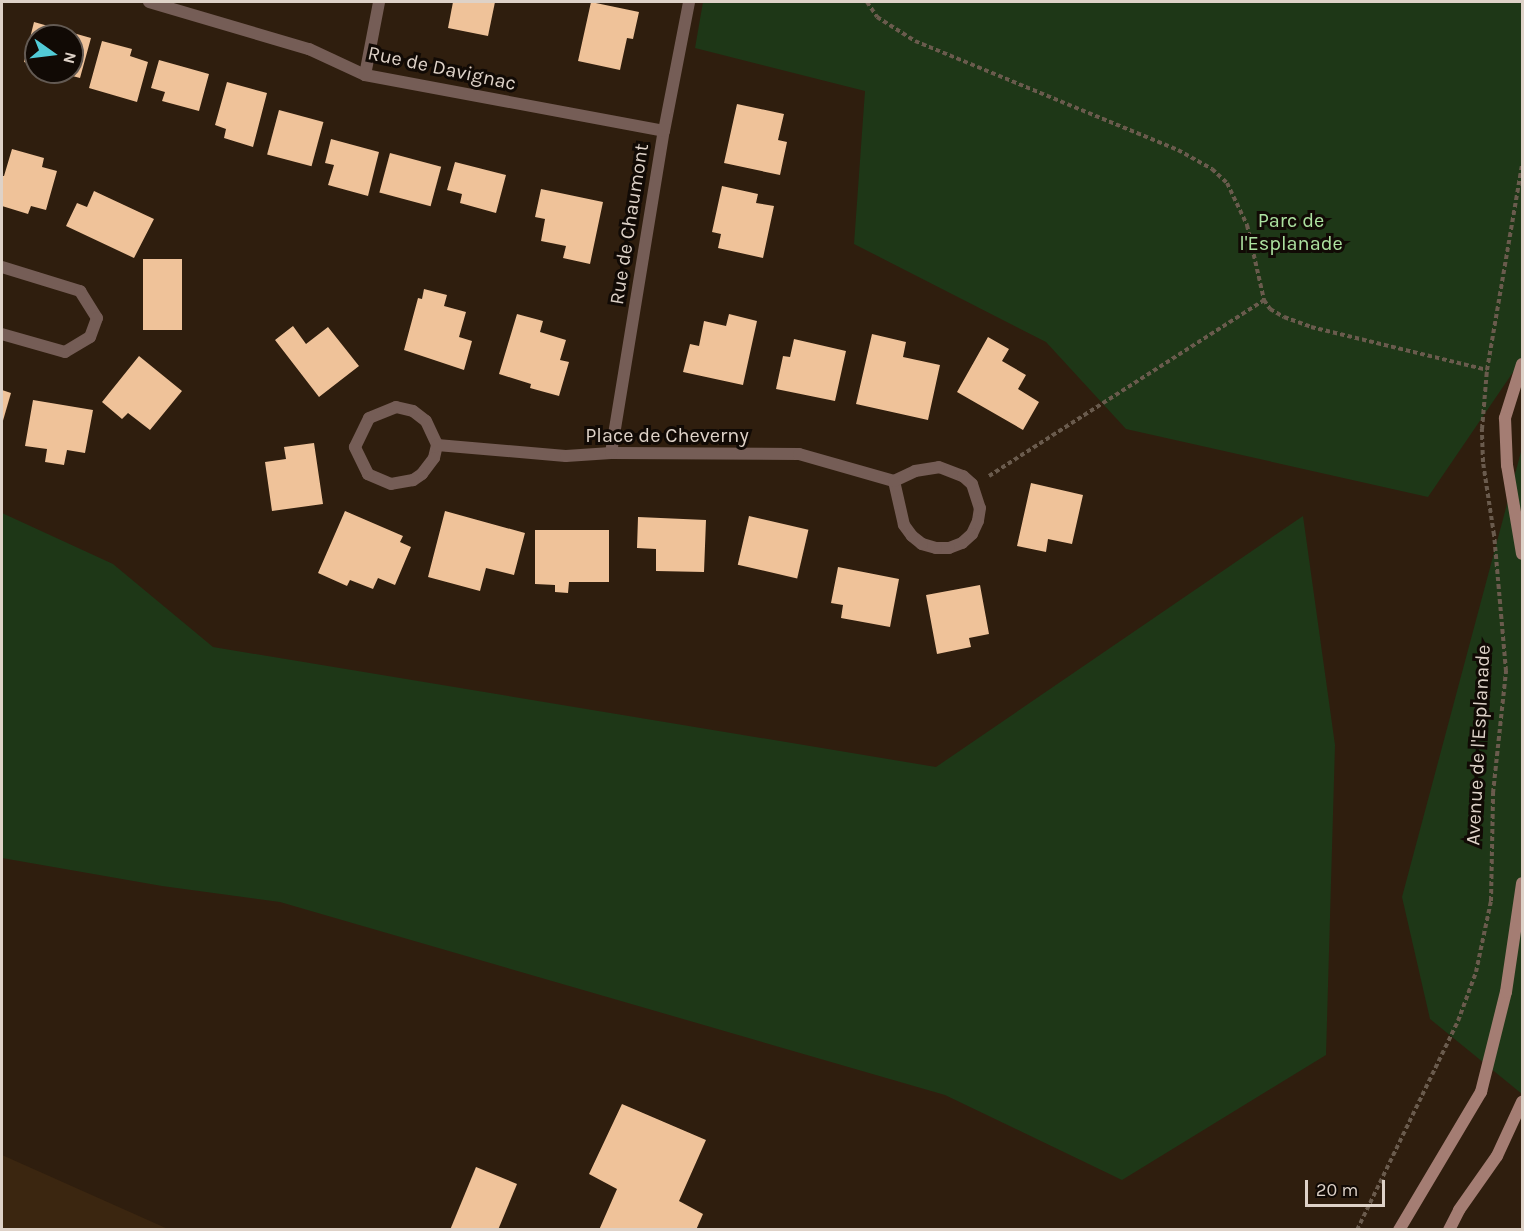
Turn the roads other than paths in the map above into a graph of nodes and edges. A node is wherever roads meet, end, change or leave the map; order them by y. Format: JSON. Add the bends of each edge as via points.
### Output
{"nodes":[{"id":1,"x":149,"y":2,"type":"edge"},
{"id":2,"x":379,"y":2,"type":"edge"},
{"id":3,"x":689,"y":2,"type":"edge"},
{"id":4,"x":365,"y":75,"type":"junction"},
{"id":5,"x":664,"y":131,"type":"junction"},
{"id":6,"x":2,"y":267,"type":"edge"},
{"id":7,"x":2,"y":334,"type":"edge"},
{"id":8,"x":1522,"y":364,"type":"edge"},
{"id":9,"x":438,"y":445,"type":"junction"},
{"id":10,"x":611,"y":453,"type":"junction"},
{"id":11,"x":894,"y":481,"type":"junction"},
{"id":12,"x":1522,"y":554,"type":"edge"},
{"id":13,"x":1522,"y":883,"type":"edge"},
{"id":14,"x":1522,"y":1102,"type":"edge"},
{"id":15,"x":1399,"y":1230,"type":"edge"},
{"id":16,"x":1449,"y":1230,"type":"edge"}],
"edges":[{"from":1,"to":4,"type":"street","name":"Rue de Davignac","via":[[309,49]]},
{"from":2,"to":4,"type":"street"},
{"from":3,"to":5,"type":"street","name":"Rue de Chaumont"},
{"from":4,"to":5,"type":"street","name":"Rue de Davignac"},
{"from":5,"to":10,"type":"street","name":"Rue de Chaumont"},
{"from":6,"to":7,"type":"street","via":[[80,291],[97,318],[90,337],[65,352]]},
{"from":8,"to":12,"type":"street","via":[[1505,418],[1507,465]]},
{"from":9,"to":9,"type":"street","via":[[426,421],[413,411],[396,407],[369,418],[355,447],[368,474],[402,484],[414,480],[429,466]]},
{"from":9,"to":10,"type":"street","name":"Place de Cheverny","via":[[566,456]]},
{"from":10,"to":11,"type":"street","name":"Place de Cheverny","via":[[799,454]]},
{"from":11,"to":11,"type":"street","via":[[904,525],[922,544],[949,548],[972,534],[978,521],[978,495],[963,476],[946,469],[927,468]]},
{"from":13,"to":15,"type":"street","via":[[1506,992],[1481,1092]]},
{"from":14,"to":16,"type":"street","via":[[1497,1156]]}]}
